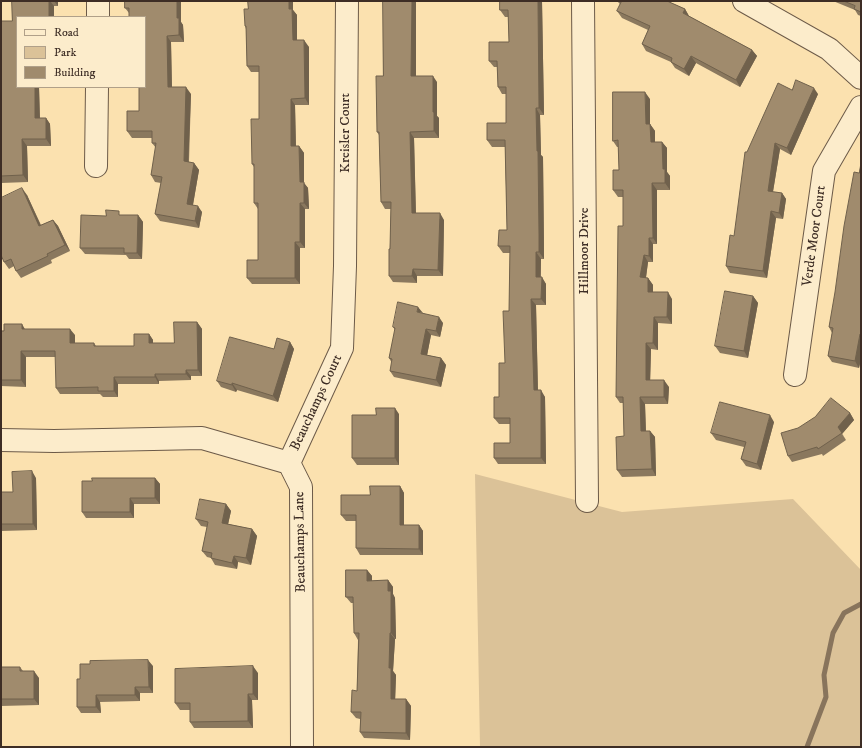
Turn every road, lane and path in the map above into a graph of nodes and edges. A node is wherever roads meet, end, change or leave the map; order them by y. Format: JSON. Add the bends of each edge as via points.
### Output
{"nodes":[{"id":1,"x":98,"y":1,"type":"edge"},
{"id":2,"x":347,"y":1,"type":"edge"},
{"id":3,"x":583,"y":1,"type":"edge"},
{"id":4,"x":744,"y":1,"type":"edge"},
{"id":5,"x":98,"y":16,"type":"edge"},
{"id":6,"x":861,"y":78,"type":"edge"},
{"id":7,"x":97,"y":88,"type":"edge"},
{"id":8,"x":861,"y":107,"type":"edge"},
{"id":9,"x":96,"y":166,"type":"dead end"},
{"id":10,"x":343,"y":318,"type":"joint"},
{"id":11,"x":795,"y":375,"type":"dead end"},
{"id":12,"x":1,"y":440,"type":"edge"},
{"id":13,"x":289,"y":463,"type":"junction"},
{"id":14,"x":587,"y":501,"type":"dead end"},
{"id":15,"x":302,"y":747,"type":"edge"}],
"edges":[{"from":1,"to":5,"type":"street"},
{"from":2,"to":10,"type":"street","name":"Kreisler Court"},
{"from":3,"to":14,"type":"street","name":"Hillmoor Drive"},
{"from":4,"to":6,"type":"street","via":[[829,49]]},
{"from":7,"to":9,"type":"street"},
{"from":8,"to":11,"type":"street","name":"Verde Moor Court","via":[[824,171]]},
{"from":10,"to":13,"type":"street","name":"Beauchamps Court","via":[[342,348]]},
{"from":12,"to":13,"type":"street","via":[[202,438]]},
{"from":13,"to":15,"type":"street","name":"Beauchamps Lane","via":[[301,487]]}]}
